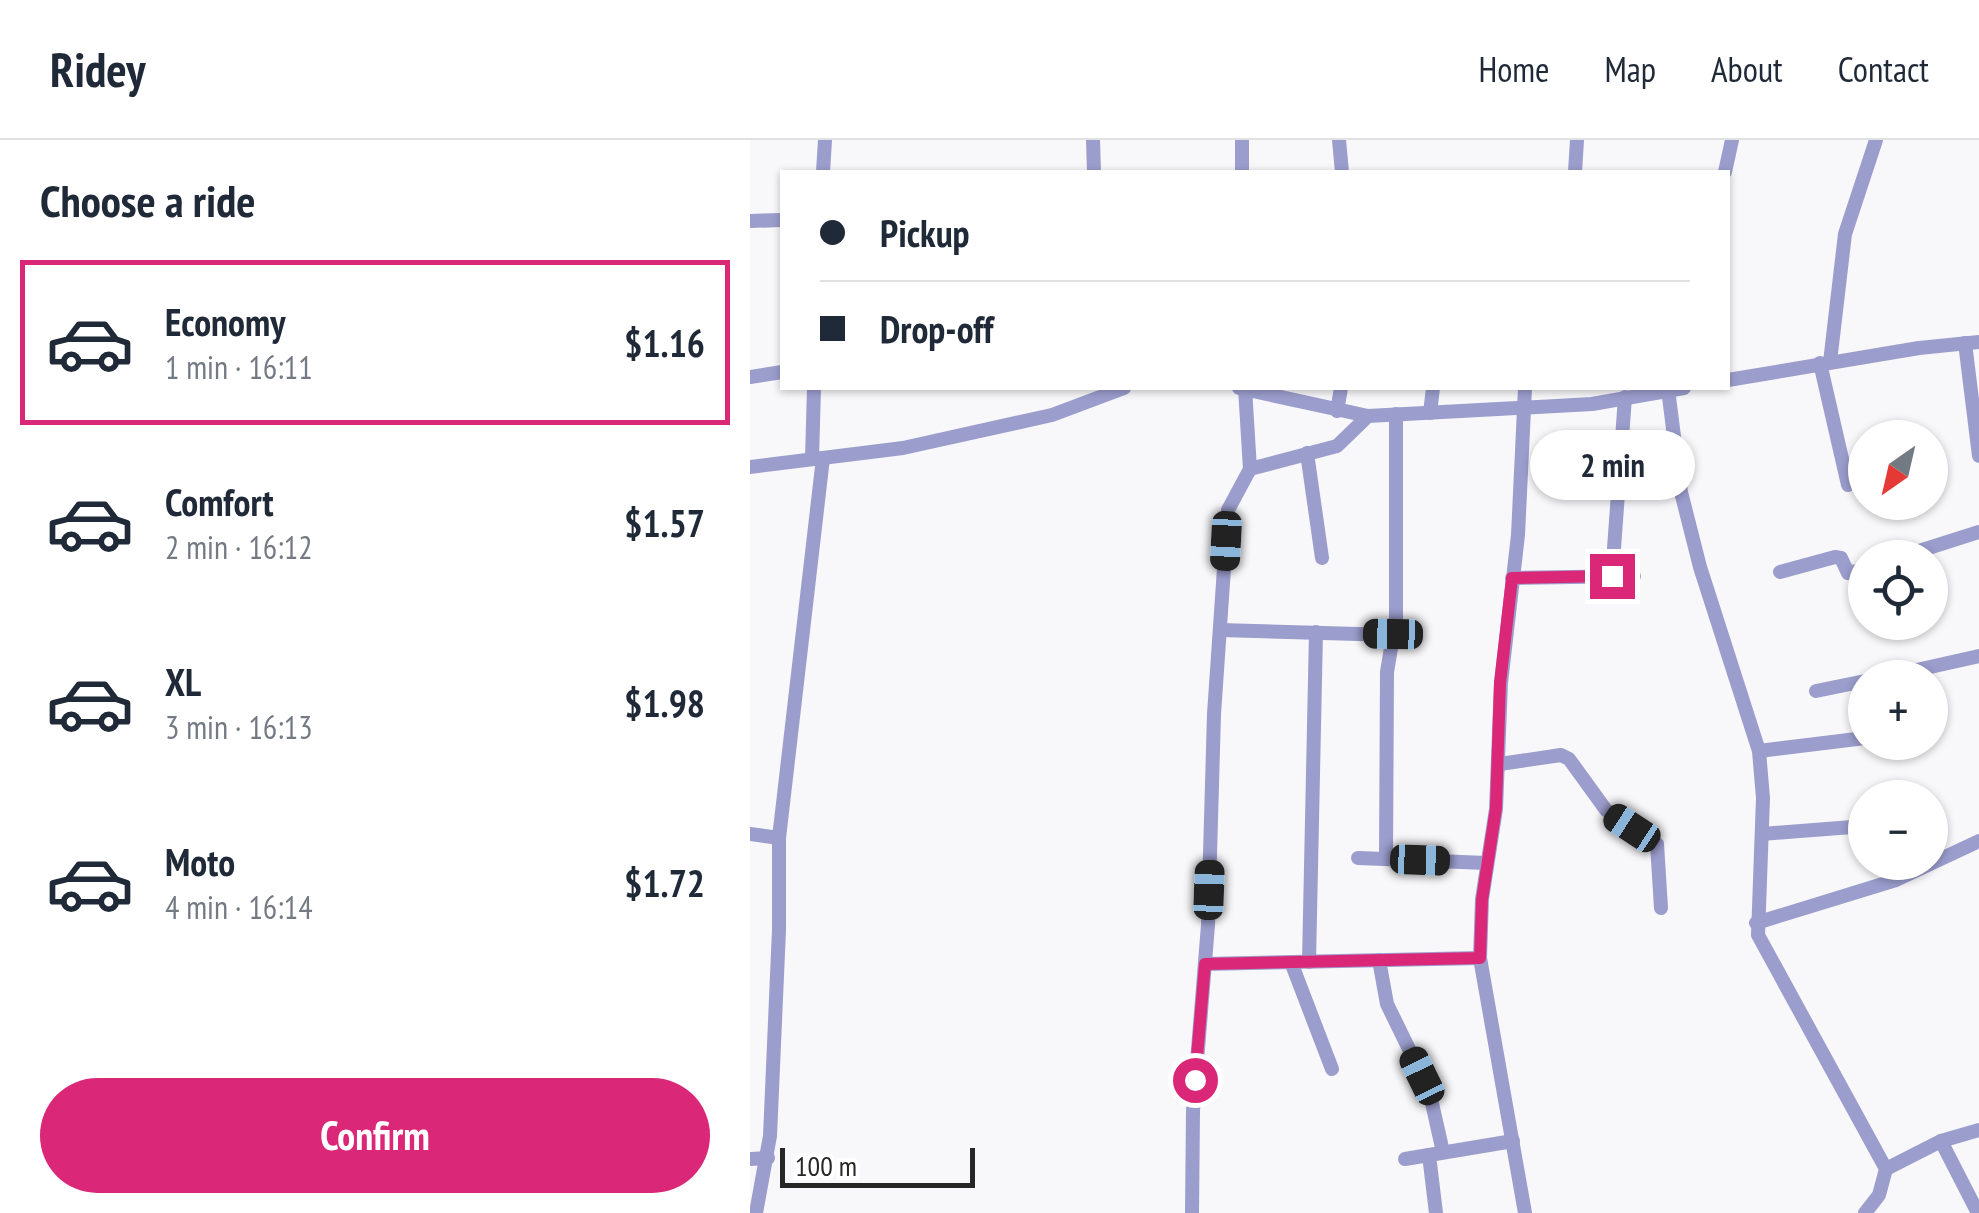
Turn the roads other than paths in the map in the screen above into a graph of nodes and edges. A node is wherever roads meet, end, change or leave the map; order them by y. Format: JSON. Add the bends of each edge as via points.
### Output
{"nodes":[{"id":1,"x":825,"y":140,"type":"edge"},
{"id":2,"x":1093,"y":140,"type":"edge"},
{"id":3,"x":1242,"y":140,"type":"edge"},
{"id":4,"x":1338,"y":140,"type":"edge"},
{"id":5,"x":1577,"y":140,"type":"edge"},
{"id":6,"x":1732,"y":140,"type":"edge"},
{"id":7,"x":1876,"y":140,"type":"edge"},
{"id":8,"x":823,"y":170,"type":"edge"},
{"id":9,"x":1094,"y":170,"type":"edge"},
{"id":10,"x":1242,"y":170,"type":"edge"},
{"id":11,"x":1342,"y":170,"type":"edge"},
{"id":12,"x":1575,"y":170,"type":"edge"},
{"id":13,"x":1725,"y":170,"type":"edge"},
{"id":14,"x":750,"y":220,"type":"edge"},
{"id":15,"x":780,"y":220,"type":"edge"},
{"id":16,"x":1972,"y":342,"type":"edge"},
{"id":17,"x":1825,"y":362,"type":"junction"},
{"id":18,"x":780,"y":372,"type":"edge"},
{"id":19,"x":750,"y":377,"type":"edge"},
{"id":20,"x":1730,"y":380,"type":"edge"},
{"id":21,"x":814,"y":390,"type":"edge"},
{"id":22,"x":1113,"y":390,"type":"edge"},
{"id":23,"x":1243,"y":390,"type":"edge"},
{"id":24,"x":1251,"y":390,"type":"edge"},
{"id":25,"x":1340,"y":390,"type":"edge"},
{"id":26,"x":1433,"y":390,"type":"edge"},
{"id":27,"x":1525,"y":390,"type":"edge"},
{"id":28,"x":1594,"y":390,"type":"edge"},
{"id":29,"x":1666,"y":390,"type":"edge"},
{"id":30,"x":1676,"y":390,"type":"edge"},
{"id":31,"x":1084,"y":395,"type":"edge"},
{"id":32,"x":1625,"y":398,"type":"junction"},
{"id":33,"x":1592,"y":404,"type":"junction"},
{"id":34,"x":1524,"y":408,"type":"junction"},
{"id":35,"x":1337,"y":412,"type":"junction"},
{"id":36,"x":1430,"y":413,"type":"junction"},
{"id":37,"x":1396,"y":414,"type":"junction"},
{"id":38,"x":1368,"y":416,"type":"junction"},
{"id":39,"x":1307,"y":453,"type":"junction"},
{"id":40,"x":1979,"y":456,"type":"edge"},
{"id":41,"x":818,"y":459,"type":"junction"},
{"id":42,"x":750,"y":467,"type":"edge"},
{"id":43,"x":1250,"y":470,"type":"junction"},
{"id":44,"x":1848,"y":485,"type":"dead end"},
{"id":45,"x":1979,"y":532,"type":"edge"},
{"id":46,"x":1948,"y":542,"type":"edge"},
{"id":47,"x":1322,"y":558,"type":"dead end"},
{"id":48,"x":1780,"y":572,"type":"dead end"},
{"id":49,"x":1848,"y":573,"type":"edge"},
{"id":50,"x":1612,"y":576,"type":"junction"},
{"id":51,"x":1634,"y":576,"type":"dead end"},
{"id":52,"x":1512,"y":578,"type":"junction"},
{"id":53,"x":1220,"y":630,"type":"junction"},
{"id":54,"x":1316,"y":632,"type":"junction"},
{"id":55,"x":1393,"y":634,"type":"junction"},
{"id":56,"x":1979,"y":656,"type":"edge"},
{"id":57,"x":1948,"y":663,"type":"edge"},
{"id":58,"x":1848,"y":684,"type":"edge"},
{"id":59,"x":1816,"y":690,"type":"dead end"},
{"id":60,"x":1848,"y":740,"type":"edge"},
{"id":61,"x":1759,"y":752,"type":"junction"},
{"id":62,"x":1500,"y":764,"type":"junction"},
{"id":63,"x":1848,"y":827,"type":"edge"},
{"id":64,"x":750,"y":834,"type":"edge"},
{"id":65,"x":1762,"y":834,"type":"junction"},
{"id":66,"x":778,"y":838,"type":"junction"},
{"id":67,"x":1979,"y":842,"type":"edge"},
{"id":68,"x":1358,"y":858,"type":"dead end"},
{"id":69,"x":1386,"y":859,"type":"junction"},
{"id":70,"x":1487,"y":863,"type":"junction"},
{"id":71,"x":1661,"y":908,"type":"dead end"},
{"id":72,"x":1756,"y":923,"type":"junction"},
{"id":73,"x":1480,"y":958,"type":"junction"},
{"id":74,"x":1378,"y":960,"type":"junction"},
{"id":75,"x":1290,"y":962,"type":"junction"},
{"id":76,"x":1309,"y":962,"type":"junction"},
{"id":77,"x":1205,"y":964,"type":"junction"},
{"id":78,"x":1332,"y":1069,"type":"dead end"},
{"id":79,"x":1979,"y":1130,"type":"edge"},
{"id":80,"x":1513,"y":1141,"type":"junction"},
{"id":81,"x":1941,"y":1141,"type":"junction"},
{"id":82,"x":1436,"y":1154,"type":"junction"},
{"id":83,"x":750,"y":1158,"type":"edge"},
{"id":84,"x":768,"y":1158,"type":"junction"},
{"id":85,"x":1405,"y":1159,"type":"dead end"},
{"id":86,"x":1886,"y":1169,"type":"junction"},
{"id":87,"x":1867,"y":1212,"type":"edge"},
{"id":88,"x":756,"y":1213,"type":"edge"},
{"id":89,"x":1192,"y":1213,"type":"edge"},
{"id":90,"x":1436,"y":1213,"type":"edge"},
{"id":91,"x":1525,"y":1213,"type":"edge"},
{"id":92,"x":1978,"y":1213,"type":"edge"}],
"edges":[{"from":1,"to":8,"type":"street"},
{"from":2,"to":9,"type":"street"},
{"from":3,"to":10,"type":"street"},
{"from":4,"to":11,"type":"street"},
{"from":5,"to":12,"type":"street"},
{"from":6,"to":13,"type":"street"},
{"from":7,"to":17,"type":"street","via":[[1845,234]]},
{"from":14,"to":15,"type":"street"},
{"from":16,"to":17,"type":"street"},
{"from":16,"to":40,"type":"street"},
{"from":17,"to":20,"type":"street"},
{"from":17,"to":44,"type":"street"},
{"from":18,"to":19,"type":"street"},
{"from":21,"to":41,"type":"street"},
{"from":22,"to":31,"type":"street"},
{"from":23,"to":43,"type":"street"},
{"from":24,"to":35,"type":"street"},
{"from":25,"to":35,"type":"street"},
{"from":26,"to":36,"type":"street"},
{"from":27,"to":34,"type":"street"},
{"from":28,"to":33,"type":"street"},
{"from":29,"to":32,"type":"street"},
{"from":30,"to":61,"type":"street","via":[[1682,492]]},
{"from":31,"to":41,"type":"street","via":[[1052,415]]},
{"from":32,"to":33,"type":"street"},
{"from":32,"to":50,"type":"street"},
{"from":33,"to":34,"type":"street"},
{"from":34,"to":36,"type":"street"},
{"from":34,"to":52,"type":"street"},
{"from":35,"to":38,"type":"street"},
{"from":36,"to":37,"type":"street"},
{"from":37,"to":38,"type":"street"},
{"from":37,"to":55,"type":"street"},
{"from":38,"to":39,"type":"street","via":[[1340,444]]},
{"from":39,"to":43,"type":"street"},
{"from":39,"to":47,"type":"street"},
{"from":41,"to":42,"type":"street"},
{"from":41,"to":66,"type":"street"},
{"from":43,"to":53,"type":"street","via":[[1228,510]]},
{"from":45,"to":46,"type":"street"},
{"from":48,"to":49,"type":"street","via":[[1836,557]]},
{"from":50,"to":51,"type":"street"},
{"from":50,"to":52,"type":"street"},
{"from":52,"to":62,"type":"street","via":[[1500,683]]},
{"from":53,"to":54,"type":"street"},
{"from":53,"to":77,"type":"street"},
{"from":54,"to":55,"type":"street"},
{"from":54,"to":76,"type":"street"},
{"from":55,"to":69,"type":"street"},
{"from":56,"to":57,"type":"street"},
{"from":58,"to":59,"type":"street"},
{"from":60,"to":61,"type":"street"},
{"from":61,"to":65,"type":"street"},
{"from":62,"to":70,"type":"street"},
{"from":62,"to":71,"type":"street","via":[[1561,754],[1569,759],[1606,810],[1657,844]]},
{"from":63,"to":65,"type":"street"},
{"from":64,"to":66,"type":"street"},
{"from":65,"to":72,"type":"street"},
{"from":66,"to":84,"type":"street"},
{"from":67,"to":72,"type":"street","via":[[1896,880]]},
{"from":68,"to":69,"type":"street"},
{"from":69,"to":70,"type":"street"},
{"from":70,"to":73,"type":"street"},
{"from":72,"to":86,"type":"street"},
{"from":73,"to":74,"type":"street"},
{"from":73,"to":80,"type":"street"},
{"from":74,"to":76,"type":"street"},
{"from":74,"to":82,"type":"street","via":[[1387,1004],[1429,1090]]},
{"from":75,"to":76,"type":"street"},
{"from":75,"to":77,"type":"street"},
{"from":75,"to":78,"type":"street"},
{"from":77,"to":89,"type":"street","via":[[1192,1111]]},
{"from":79,"to":81,"type":"street"},
{"from":80,"to":82,"type":"street"},
{"from":80,"to":91,"type":"street"},
{"from":81,"to":86,"type":"street"},
{"from":81,"to":92,"type":"street"},
{"from":82,"to":85,"type":"street"},
{"from":82,"to":90,"type":"street"},
{"from":83,"to":84,"type":"street"},
{"from":84,"to":88,"type":"street"},
{"from":86,"to":87,"type":"street"}]}
